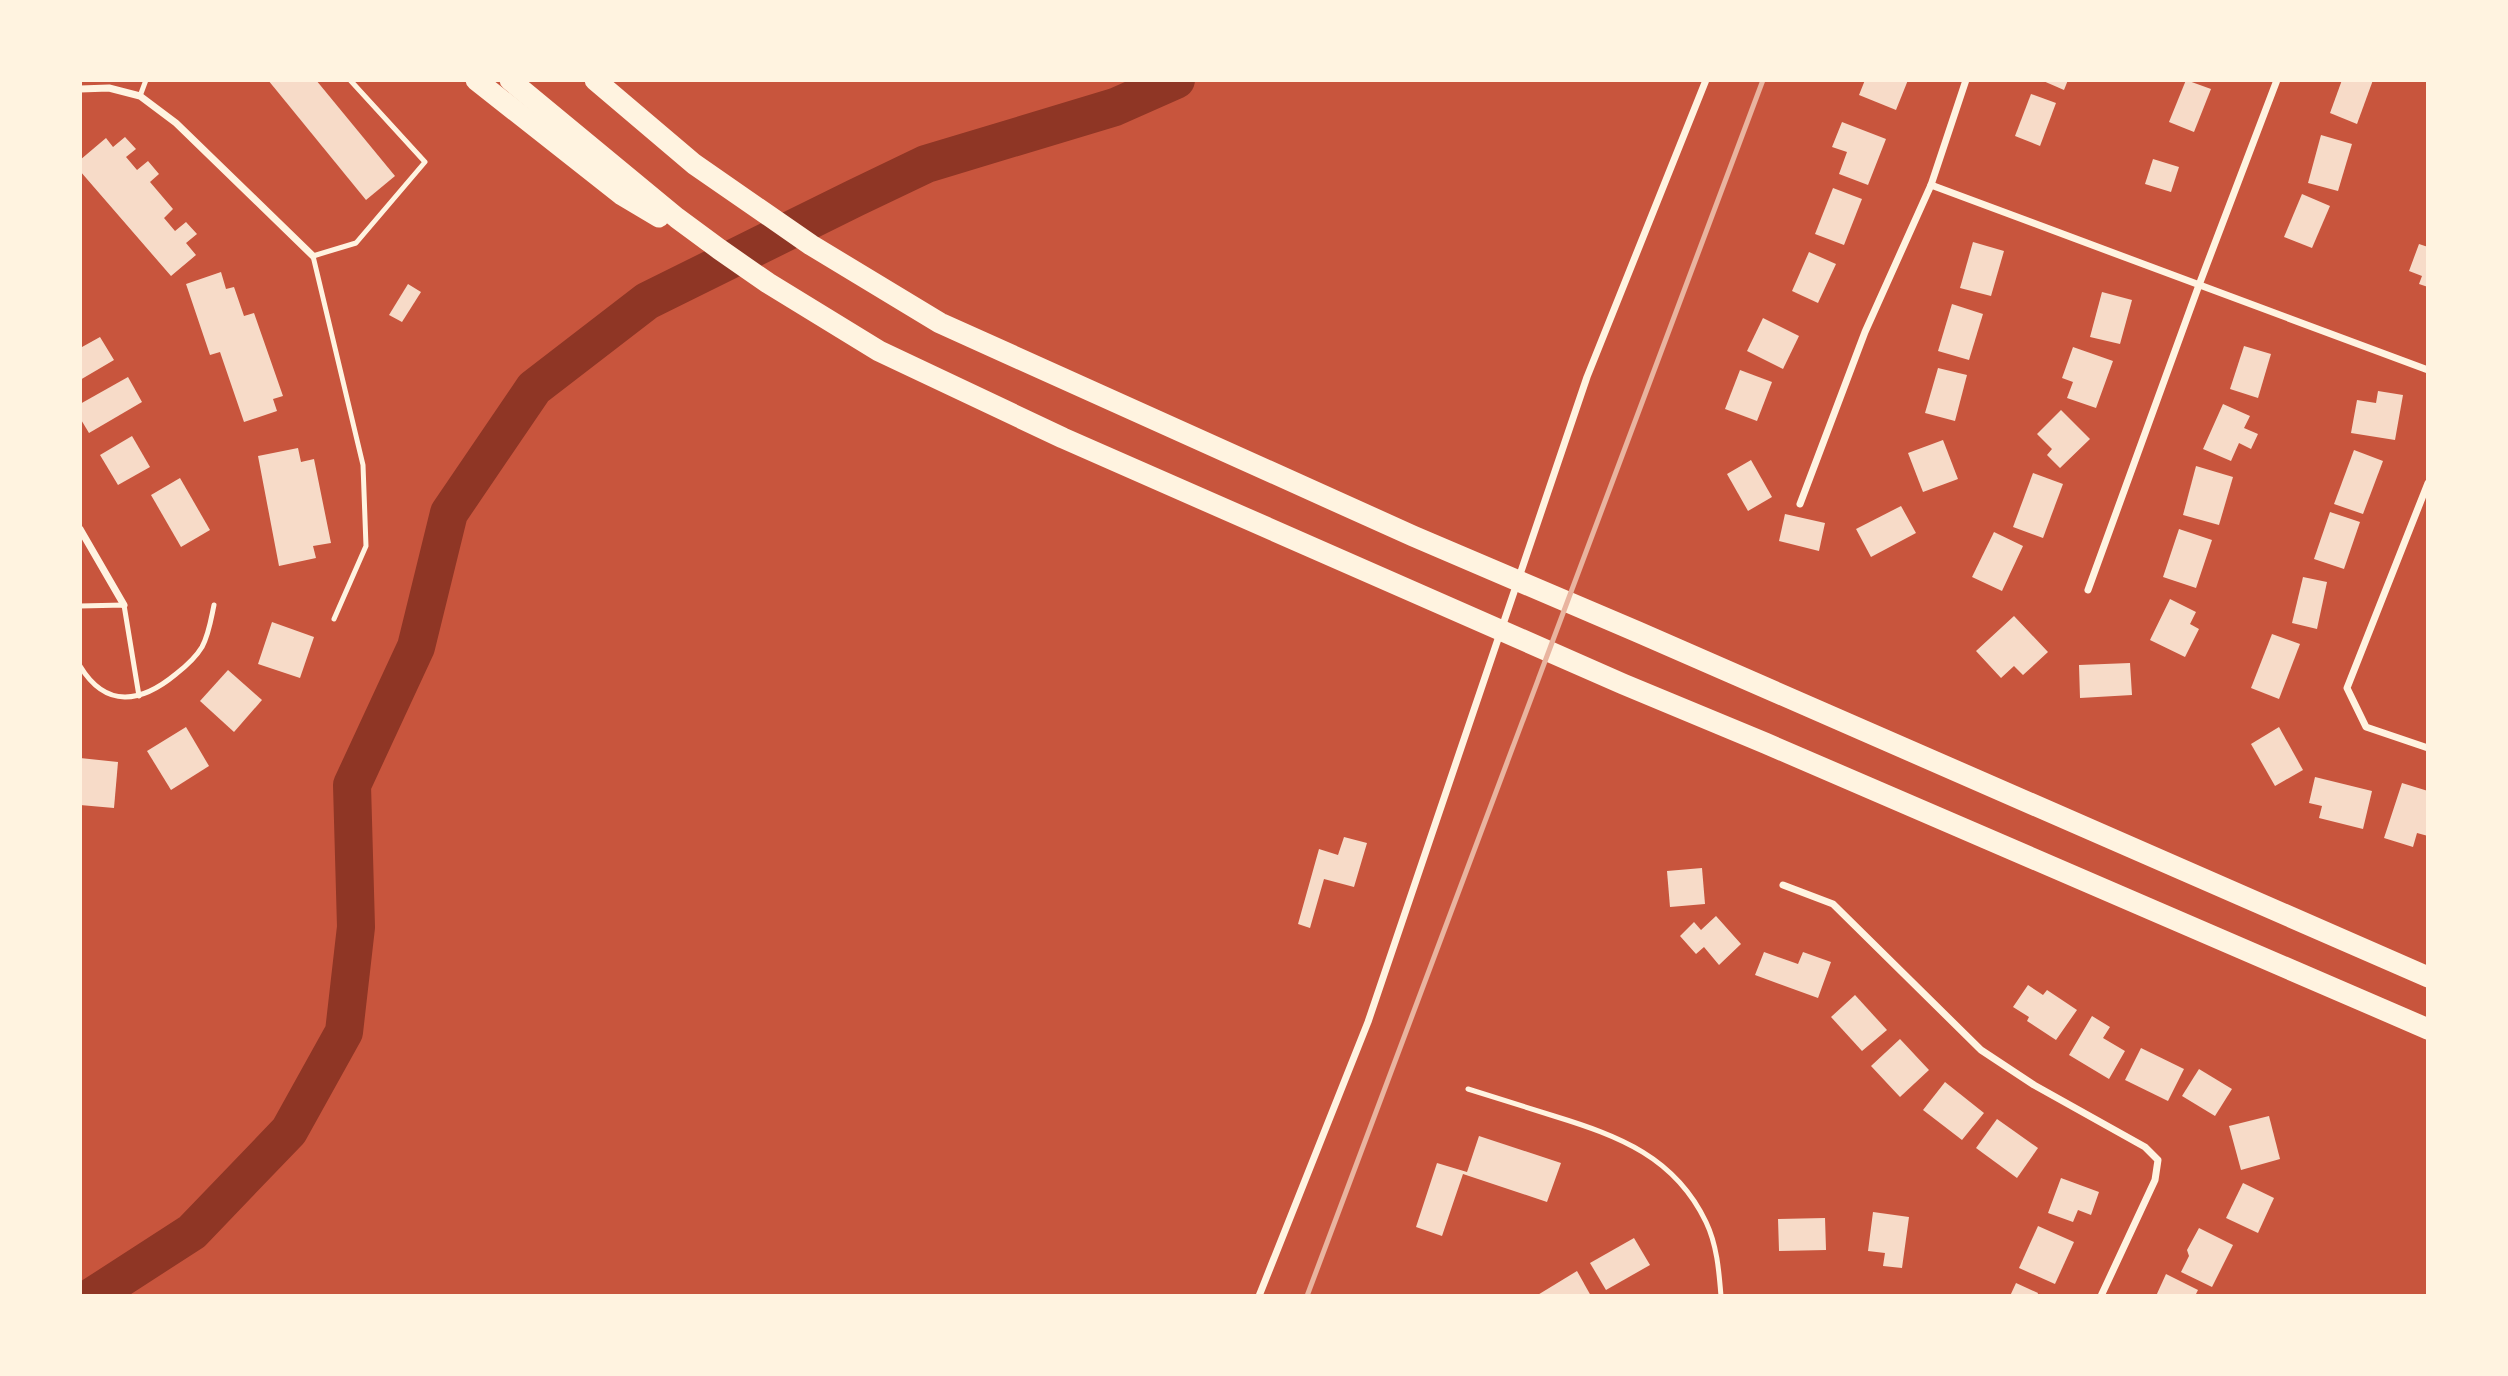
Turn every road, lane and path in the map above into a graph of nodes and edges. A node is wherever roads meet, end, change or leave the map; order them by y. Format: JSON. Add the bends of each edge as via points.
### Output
{"nodes":[{"id":1,"x":146,"y":80,"type":"edge"},
{"id":2,"x":350,"y":80,"type":"edge"},
{"id":3,"x":476,"y":80,"type":"edge"},
{"id":4,"x":510,"y":80,"type":"edge"},
{"id":5,"x":595,"y":80,"type":"edge"},
{"id":6,"x":1706,"y":80,"type":"edge"},
{"id":7,"x":1966,"y":80,"type":"edge"},
{"id":8,"x":2277,"y":80,"type":"edge"},
{"id":9,"x":80,"y":89,"type":"edge"},
{"id":10,"x":140,"y":96,"type":"junction"},
{"id":11,"x":1931,"y":185,"type":"junction"},
{"id":12,"x":313,"y":256,"type":"junction"},
{"id":13,"x":768,"y":283,"type":"junction"},
{"id":14,"x":2199,"y":285,"type":"junction"},
{"id":15,"x":2427,"y":370,"type":"edge"},
{"id":16,"x":2427,"y":483,"type":"edge"},
{"id":17,"x":1800,"y":504,"type":"dead end"},
{"id":18,"x":80,"y":529,"type":"edge"},
{"id":19,"x":2088,"y":590,"type":"dead end"},
{"id":20,"x":124,"y":605,"type":"junction"},
{"id":21,"x":214,"y":605,"type":"dead end"},
{"id":22,"x":80,"y":606,"type":"edge"},
{"id":23,"x":334,"y":619,"type":"dead end"},
{"id":24,"x":80,"y":666,"type":"edge"},
{"id":25,"x":139,"y":696,"type":"junction"},
{"id":26,"x":2427,"y":748,"type":"edge"},
{"id":27,"x":1783,"y":885,"type":"dead end"},
{"id":28,"x":2427,"y":977,"type":"edge"},
{"id":29,"x":2427,"y":1029,"type":"edge"},
{"id":30,"x":1468,"y":1089,"type":"dead end"},
{"id":31,"x":1259,"y":1296,"type":"edge"},
{"id":32,"x":1721,"y":1296,"type":"edge"},
{"id":33,"x":2101,"y":1296,"type":"edge"}],
"edges":[{"from":1,"to":10,"type":"lane"},
{"from":2,"to":12,"type":"lane","via":[[425,162],[356,243]]},
{"from":3,"to":13,"type":"highway","via":[[622,195]]},
{"from":4,"to":13,"type":"highway","via":[[687,226]]},
{"from":5,"to":28,"type":"highway","via":[[694,163],[811,245],[940,323],[1413,536]]},
{"from":6,"to":31,"type":"street","via":[[1587,377],[1368,1022]]},
{"from":7,"to":11,"type":"street"},
{"from":8,"to":14,"type":"street"},
{"from":9,"to":10,"type":"street","via":[[109,88]]},
{"from":10,"to":12,"type":"street","via":[[176,123]]},
{"from":11,"to":14,"type":"street"},
{"from":11,"to":17,"type":"street","via":[[1865,332]]},
{"from":12,"to":23,"type":"lane","via":[[363,465],[366,546]]},
{"from":13,"to":29,"type":"highway","via":[[879,351],[1063,438]]},
{"from":14,"to":15,"type":"street"},
{"from":14,"to":19,"type":"street"},
{"from":16,"to":26,"type":"street","via":[[2347,688],[2366,727]]},
{"from":18,"to":20,"type":"street"},
{"from":20,"to":22,"type":"lane"},
{"from":20,"to":25,"type":"lane"},
{"from":21,"to":25,"type":"lane","via":[[201,648],[163,685]]},
{"from":24,"to":25,"type":"lane","via":[[100,690],[120,698]]},
{"from":27,"to":33,"type":"street","via":[[1833,904],[1981,1050],[2145,1147],[2158,1160],[2155,1180]]},
{"from":30,"to":32,"type":"lane","via":[[1603,1131],[1656,1159],[1696,1202],[1707,1224]]}]}
